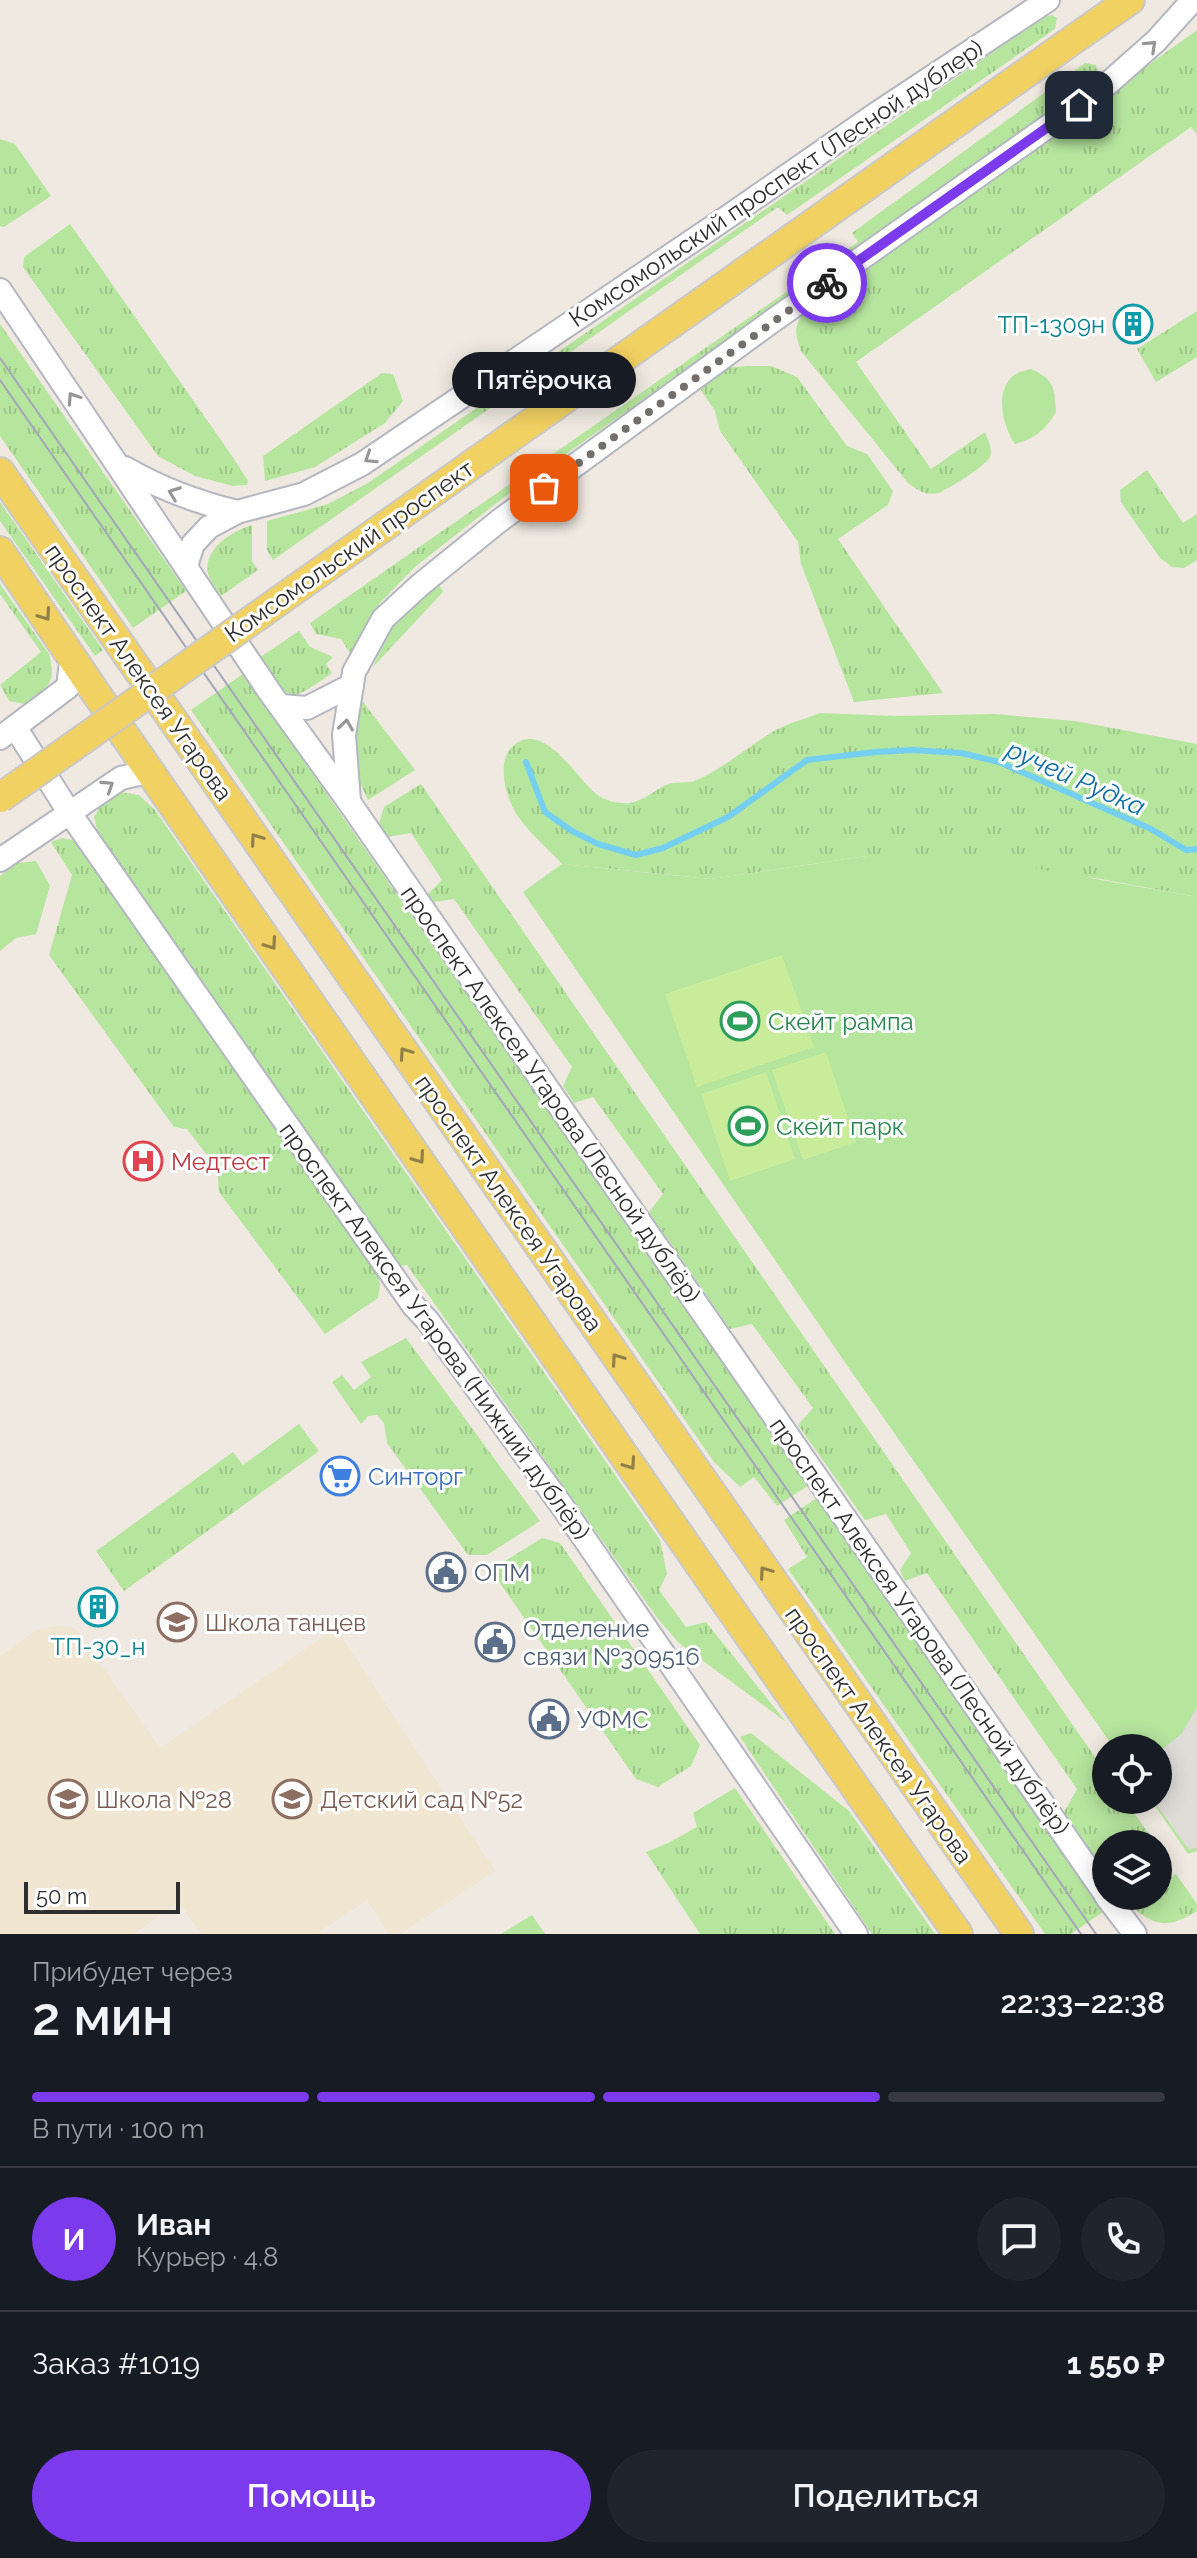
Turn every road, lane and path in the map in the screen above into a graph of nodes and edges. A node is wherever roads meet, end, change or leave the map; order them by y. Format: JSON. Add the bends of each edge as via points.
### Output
{"nodes":[{"id":1,"x":1048,"y":0,"type":"edge"},
{"id":2,"x":1130,"y":0,"type":"edge"},
{"id":3,"x":1193,"y":0,"type":"edge"},
{"id":4,"x":0,"y":290,"type":"edge"},
{"id":5,"x":117,"y":463,"type":"junction"},
{"id":6,"x":0,"y":472,"type":"edge"},
{"id":7,"x":237,"y":512,"type":"junction"},
{"id":8,"x":0,"y":551,"type":"edge"},
{"id":9,"x":186,"y":566,"type":"junction"},
{"id":10,"x":72,"y":654,"type":"junction"},
{"id":11,"x":352,"y":685,"type":"junction"},
{"id":12,"x":281,"y":706,"type":"junction"},
{"id":13,"x":7,"y":732,"type":"edge"},
{"id":14,"x":151,"y":771,"type":"junction"},
{"id":15,"x":0,"y":798,"type":"edge"},
{"id":16,"x":349,"y":802,"type":"junction"},
{"id":17,"x":69,"y":812,"type":"junction"},
{"id":18,"x":0,"y":860,"type":"edge"},
{"id":19,"x":1092,"y":1876,"type":"edge"},
{"id":20,"x":1117,"y":1910,"type":"edge"},
{"id":21,"x":856,"y":1934,"type":"edge"},
{"id":22,"x":958,"y":1934,"type":"edge"},
{"id":23,"x":1019,"y":1934,"type":"edge"},
{"id":24,"x":1135,"y":1934,"type":"edge"}],
"edges":[{"from":1,"to":7,"type":"street","name":"Комсомольский проспект (Лесной дублер)","one_way":true,"via":[[362,464],[304,494]]},
{"from":2,"to":15,"type":"main road","name":"Комсомольский проспект","bridge":true},
{"from":11,"to":3,"type":"street","one_way":true,"via":[[364,650],[383,619],[420,585],[771,322],[1104,87]]},
{"from":5,"to":4,"type":"street","name":"проспект Алексея Угарова (Лесной дублёр)","one_way":true},
{"from":7,"to":5,"type":"street","one_way":true,"via":[[181,497]]},
{"from":5,"to":9,"type":"street","name":"проспект Алексея Угарова (Лесной дублёр)"},
{"from":23,"to":6,"type":"main road","name":"проспект Алексея Угарова","one_way":true},
{"from":7,"to":9,"type":"street","name":"Комсомольский проспект (Лесной дублер)","via":[[209,527],[193,544]]},
{"from":8,"to":10,"type":"main road","name":"проспект Алексея Угарова","one_way":true},
{"from":9,"to":12,"type":"street","name":"проспект Алексея Угарова (Лесной дублёр)"},
{"from":10,"to":13,"type":"street","via":[[68,687]]},
{"from":10,"to":14,"type":"main road","name":"проспект Алексея Угарова"},
{"from":11,"to":12,"type":"street","via":[[307,708]]},
{"from":16,"to":11,"type":"street","one_way":true,"via":[[344,735]]},
{"from":12,"to":16,"type":"street","name":"проспект Алексея Угарова (Лесной дублёр)"},
{"from":13,"to":17,"type":"street","name":"проспект Алексея Угарова (Нижний дублёр)"},
{"from":17,"to":14,"type":"street","one_way":true,"via":[[121,778]]},
{"from":14,"to":22,"type":"main road","name":"проспект Алексея Угарова","one_way":true},
{"from":16,"to":19,"type":"street","name":"проспект Алексея Угарова (Лесной дублёр)"},
{"from":17,"to":18,"type":"street"},
{"from":17,"to":21,"type":"street","name":"проспект Алексея Угарова (Нижний дублёр)","via":[[413,1305],[562,1506]]},
{"from":20,"to":24,"type":"street","name":"проспект Алексея Угарова (Лесной дублёр)"}]}
